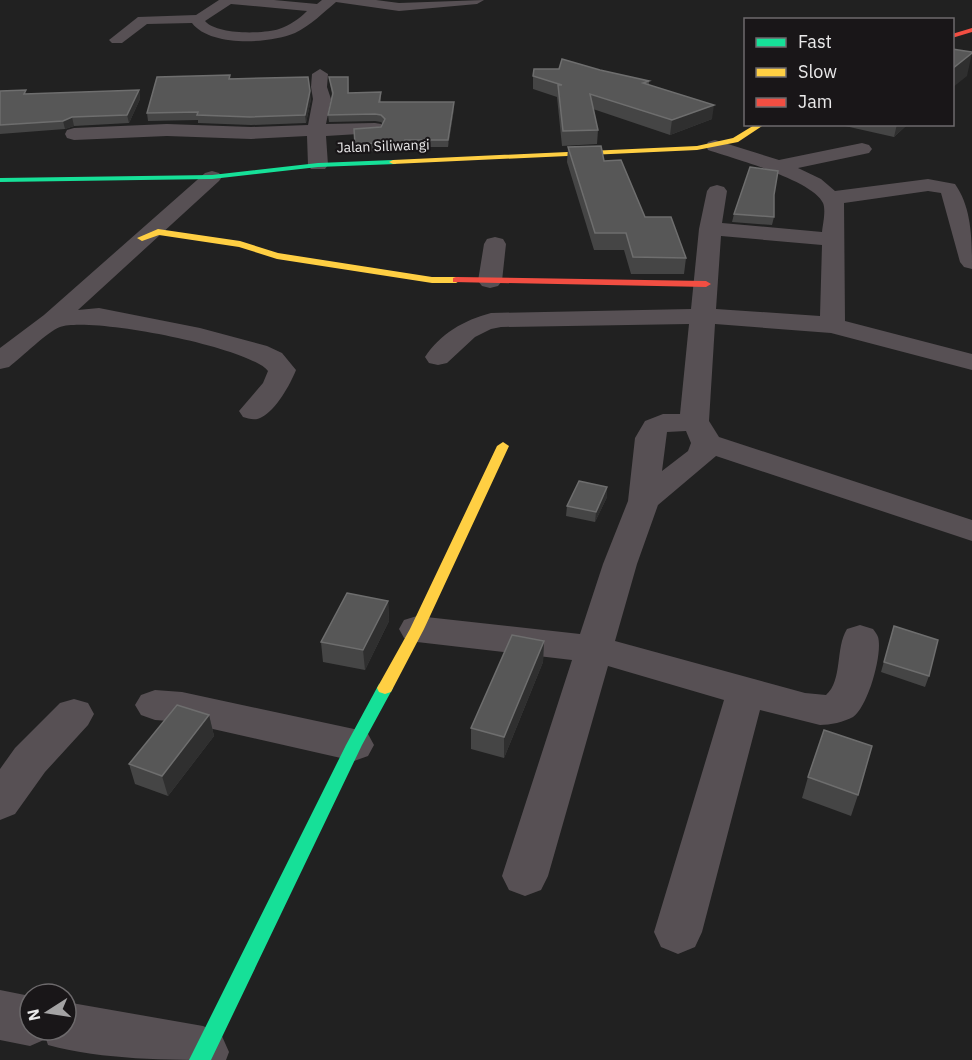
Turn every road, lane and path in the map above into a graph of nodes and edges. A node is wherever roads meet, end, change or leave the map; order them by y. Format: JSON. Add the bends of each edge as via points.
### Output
{"nodes":[{"id":1,"x":228,"y":0,"type":"edge"},
{"id":2,"x":331,"y":0,"type":"edge"},
{"id":3,"x":342,"y":0,"type":"edge"},
{"id":4,"x":477,"y":0,"type":"edge"},
{"id":5,"x":385,"y":3,"type":"edge"},
{"id":6,"x":316,"y":10,"type":"junction"},
{"id":7,"x":202,"y":16,"type":"junction"},
{"id":8,"x":231,"y":16,"type":"dead end"},
{"id":9,"x":405,"y":18,"type":"dead end"},
{"id":10,"x":266,"y":20,"type":"dead end"},
{"id":11,"x":300,"y":24,"type":"junction"},
{"id":12,"x":972,"y":30,"type":"edge"},
{"id":13,"x":954,"y":35,"type":"edge"},
{"id":14,"x":117,"y":40,"type":"dead end"},
{"id":15,"x":320,"y":74,"type":"dead end"},
{"id":16,"x":759,"y":126,"type":"edge"},
{"id":17,"x":375,"y":128,"type":"edge"},
{"id":18,"x":316,"y":130,"type":"junction"},
{"id":19,"x":74,"y":134,"type":"dead end"},
{"id":20,"x":715,"y":146,"type":"junction"},
{"id":21,"x":862,"y":149,"type":"dead end"},
{"id":22,"x":318,"y":165,"type":"junction"},
{"id":23,"x":779,"y":166,"type":"junction"},
{"id":24,"x":213,"y":177,"type":"junction"},
{"id":25,"x":0,"y":180,"type":"edge"},
{"id":26,"x":717,"y":191,"type":"dead end"},
{"id":27,"x":831,"y":198,"type":"junction"},
{"id":28,"x":710,"y":229,"type":"junction"},
{"id":29,"x":142,"y":238,"type":"junction"},
{"id":30,"x":832,"y":239,"type":"junction"},
{"id":31,"x":495,"y":244,"type":"dead end"},
{"id":32,"x":971,"y":258,"type":"edge"},
{"id":33,"x":490,"y":281,"type":"junction"},
{"id":34,"x":706,"y":284,"type":"junction"},
{"id":35,"x":703,"y":316,"type":"junction"},
{"id":36,"x":53,"y":321,"type":"junction"},
{"id":37,"x":832,"y":326,"type":"junction"},
{"id":38,"x":438,"y":357,"type":"dead end"},
{"id":39,"x":0,"y":361,"type":"edge"},
{"id":40,"x":972,"y":362,"type":"edge"},
{"id":41,"x":253,"y":411,"type":"dead end"},
{"id":42,"x":700,"y":433,"type":"junction"},
{"id":43,"x":503,"y":446,"type":"dead end"},
{"id":44,"x":644,"y":501,"type":"junction"},
{"id":45,"x":972,"y":531,"type":"edge"},
{"id":46,"x":417,"y":629,"type":"junction"},
{"id":47,"x":860,"y":638,"type":"dead end"},
{"id":48,"x":594,"y":649,"type":"junction"},
{"id":49,"x":747,"y":691,"type":"junction"},
{"id":50,"x":155,"y":705,"type":"dead end"},
{"id":51,"x":74,"y":714,"type":"dead end"},
{"id":52,"x":354,"y":745,"type":"junction"},
{"id":53,"x":0,"y":802,"type":"edge"},
{"id":54,"x":525,"y":876,"type":"dead end"},
{"id":55,"x":678,"y":932,"type":"dead end"},
{"id":56,"x":0,"y":1015,"type":"edge"},
{"id":57,"x":18,"y":1019,"type":"edge"},
{"id":58,"x":78,"y":1030,"type":"edge"},
{"id":59,"x":202,"y":1056,"type":"edge"}],
"edges":[{"from":1,"to":6,"type":"street"},
{"from":1,"to":7,"type":"street"},
{"from":2,"to":6,"type":"street"},
{"from":3,"to":5,"type":"street"},
{"from":4,"to":5,"type":"street","via":[[415,7]]},
{"from":6,"to":9,"type":"street"},
{"from":6,"to":11,"type":"street"},
{"from":7,"to":8,"type":"street"},
{"from":7,"to":11,"type":"street","via":[[204,29],[230,35],[270,36]]},
{"from":7,"to":14,"type":"street","via":[[143,20]]},
{"from":10,"to":11,"type":"street"},
{"from":12,"to":13,"type":"street"},
{"from":15,"to":18,"type":"street","via":[[322,99]]},
{"from":16,"to":20,"type":"street","name":"Jalan Siliwangi"},
{"from":17,"to":18,"type":"street"},
{"from":18,"to":19,"type":"street"},
{"from":18,"to":22,"type":"street"},
{"from":20,"to":22,"type":"street","name":"Jalan Siliwangi"},
{"from":20,"to":23,"type":"street"},
{"from":21,"to":23,"type":"street"},
{"from":22,"to":24,"type":"street","name":"Jalan Siliwangi"},
{"from":23,"to":27,"type":"street"},
{"from":24,"to":25,"type":"street","name":"Jalan Siliwangi"},
{"from":24,"to":29,"type":"street"},
{"from":26,"to":28,"type":"street"},
{"from":27,"to":30,"type":"street"},
{"from":27,"to":32,"type":"street","via":[[928,185],[948,188]]},
{"from":28,"to":30,"type":"street"},
{"from":28,"to":34,"type":"street"},
{"from":29,"to":33,"type":"street","via":[[158,232],[432,280]]},
{"from":29,"to":36,"type":"street"},
{"from":30,"to":37,"type":"street"},
{"from":31,"to":33,"type":"street"},
{"from":33,"to":34,"type":"street"},
{"from":34,"to":35,"type":"street"},
{"from":35,"to":37,"type":"street"},
{"from":35,"to":38,"type":"street","via":[[487,320],[463,333]]},
{"from":35,"to":42,"type":"street"},
{"from":36,"to":39,"type":"street"},
{"from":36,"to":41,"type":"street","via":[[99,316],[191,333],[258,352],[273,359],[282,370],[276,386]]},
{"from":37,"to":40,"type":"street"},
{"from":42,"to":44,"type":"street","via":[[702,455]]},
{"from":42,"to":44,"type":"street","via":[[676,421],[655,427],[650,438]]},
{"from":42,"to":45,"type":"street"},
{"from":43,"to":46,"type":"street"},
{"from":44,"to":48,"type":"street"},
{"from":46,"to":48,"type":"street"},
{"from":46,"to":52,"type":"street"},
{"from":47,"to":49,"type":"street","via":[[851,690],[844,704],[830,711]]},
{"from":48,"to":49,"type":"street"},
{"from":48,"to":54,"type":"street"},
{"from":49,"to":55,"type":"street"},
{"from":50,"to":52,"type":"street","via":[[182,707]]},
{"from":51,"to":53,"type":"street","via":[[30,760]]},
{"from":52,"to":59,"type":"street"},
{"from":56,"to":57,"type":"street"},
{"from":58,"to":59,"type":"street"}]}
